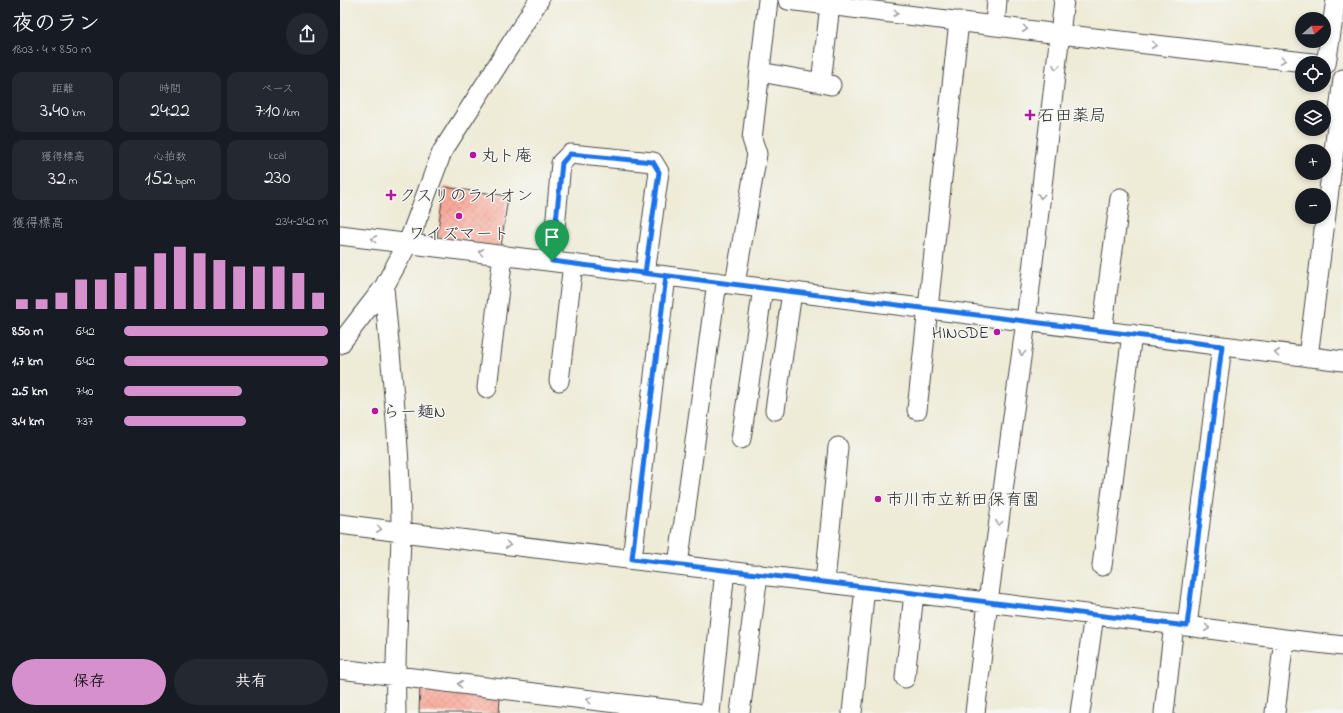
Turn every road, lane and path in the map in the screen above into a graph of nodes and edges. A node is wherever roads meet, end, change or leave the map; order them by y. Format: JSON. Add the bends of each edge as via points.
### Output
{"nodes":[{"id":1,"x":539,"y":0,"type":"edge"},
{"id":2,"x":768,"y":0,"type":"edge"},
{"id":3,"x":788,"y":0,"type":"edge"},
{"id":4,"x":997,"y":0,"type":"edge"},
{"id":5,"x":1064,"y":0,"type":"edge"},
{"id":6,"x":1336,"y":0,"type":"edge"},
{"id":7,"x":830,"y":5,"type":"junction"},
{"id":8,"x":870,"y":5,"type":"edge"},
{"id":9,"x":959,"y":21,"type":"junction"},
{"id":10,"x":995,"y":26,"type":"junction"},
{"id":11,"x":1059,"y":34,"type":"junction"},
{"id":12,"x":1328,"y":56,"type":"edge"},
{"id":13,"x":1295,"y":61,"type":"edge"},
{"id":14,"x":760,"y":72,"type":"junction"},
{"id":15,"x":1343,"y":79,"type":"edge"},
{"id":16,"x":1120,"y":198,"type":"dead end"},
{"id":17,"x":340,"y":235,"type":"edge"},
{"id":18,"x":408,"y":243,"type":"junction"},
{"id":19,"x":503,"y":255,"type":"junction"},
{"id":20,"x":552,"y":261,"type":"junction"},
{"id":21,"x":573,"y":264,"type":"junction"},
{"id":22,"x":645,"y":273,"type":"junction"},
{"id":23,"x":666,"y":276,"type":"junction"},
{"id":24,"x":726,"y":283,"type":"junction"},
{"id":25,"x":384,"y":287,"type":"junction"},
{"id":26,"x":763,"y":288,"type":"junction"},
{"id":27,"x":792,"y":292,"type":"junction"},
{"id":28,"x":928,"y":309,"type":"junction"},
{"id":29,"x":1026,"y":321,"type":"junction"},
{"id":30,"x":1102,"y":331,"type":"junction"},
{"id":31,"x":1132,"y":334,"type":"junction"},
{"id":32,"x":340,"y":344,"type":"edge"},
{"id":33,"x":1222,"y":346,"type":"junction"},
{"id":34,"x":1308,"y":357,"type":"junction"},
{"id":35,"x":1343,"y":361,"type":"edge"},
{"id":36,"x":559,"y":381,"type":"dead end"},
{"id":37,"x":486,"y":388,"type":"dead end"},
{"id":38,"x":775,"y":410,"type":"dead end"},
{"id":39,"x":917,"y":410,"type":"dead end"},
{"id":40,"x":741,"y":439,"type":"dead end"},
{"id":41,"x":838,"y":447,"type":"dead end"},
{"id":42,"x":340,"y":524,"type":"edge"},
{"id":43,"x":401,"y":532,"type":"junction"},
{"id":44,"x":632,"y":559,"type":"junction"},
{"id":45,"x":678,"y":565,"type":"junction"},
{"id":46,"x":1102,"y":566,"type":"dead end"},
{"id":47,"x":725,"y":570,"type":"junction"},
{"id":48,"x":758,"y":574,"type":"junction"},
{"id":49,"x":825,"y":582,"type":"junction"},
{"id":50,"x":865,"y":587,"type":"junction"},
{"id":51,"x":914,"y":593,"type":"junction"},
{"id":52,"x":988,"y":602,"type":"junction"},
{"id":53,"x":1094,"y":615,"type":"junction"},
{"id":54,"x":1181,"y":625,"type":"junction"},
{"id":55,"x":1284,"y":639,"type":"junction"},
{"id":56,"x":1343,"y":646,"type":"edge"},
{"id":57,"x":340,"y":669,"type":"edge"},
{"id":58,"x":395,"y":677,"type":"junction"},
{"id":59,"x":905,"y":678,"type":"dead end"},
{"id":60,"x":662,"y":711,"type":"edge"},
{"id":61,"x":396,"y":713,"type":"edge"},
{"id":62,"x":697,"y":713,"type":"edge"},
{"id":63,"x":710,"y":713,"type":"edge"},
{"id":64,"x":740,"y":713,"type":"edge"},
{"id":65,"x":852,"y":713,"type":"edge"},
{"id":66,"x":975,"y":713,"type":"edge"},
{"id":67,"x":1080,"y":713,"type":"edge"},
{"id":68,"x":1164,"y":713,"type":"edge"},
{"id":69,"x":1275,"y":713,"type":"edge"}],
"edges":[{"from":1,"to":18,"type":"street","via":[[442,152]]},
{"from":2,"to":14,"type":"street"},
{"from":3,"to":7,"type":"street"},
{"from":4,"to":10,"type":"street"},
{"from":5,"to":11,"type":"street"},
{"from":6,"to":12,"type":"street"},
{"from":7,"to":8,"type":"street"},
{"from":7,"to":14,"type":"street","via":[[826,84]]},
{"from":8,"to":9,"type":"street","one_way":true},
{"from":9,"to":10,"type":"street"},
{"from":9,"to":28,"type":"street"},
{"from":10,"to":11,"type":"street","one_way":true},
{"from":11,"to":13,"type":"street","one_way":true},
{"from":11,"to":29,"type":"street","one_way":true},
{"from":14,"to":24,"type":"street","via":[[752,139],[757,154]]},
{"from":15,"to":34,"type":"street"},
{"from":16,"to":30,"type":"street"},
{"from":18,"to":17,"type":"street","one_way":true},
{"from":19,"to":18,"type":"street","one_way":true},
{"from":18,"to":25,"type":"street"},
{"from":19,"to":20,"type":"street"},
{"from":19,"to":37,"type":"street"},
{"from":20,"to":21,"type":"street"},
{"from":20,"to":22,"type":"street","via":[[562,163],[570,154],[653,162],[659,172]]},
{"from":21,"to":22,"type":"street"},
{"from":21,"to":36,"type":"street"},
{"from":22,"to":23,"type":"street"},
{"from":23,"to":24,"type":"street"},
{"from":23,"to":44,"type":"street"},
{"from":24,"to":26,"type":"street"},
{"from":24,"to":45,"type":"street"},
{"from":25,"to":32,"type":"street"},
{"from":25,"to":43,"type":"street","via":[[399,455]]},
{"from":26,"to":27,"type":"street"},
{"from":26,"to":40,"type":"street"},
{"from":27,"to":28,"type":"street"},
{"from":27,"to":38,"type":"street"},
{"from":28,"to":29,"type":"street"},
{"from":28,"to":39,"type":"street"},
{"from":29,"to":30,"type":"street"},
{"from":29,"to":52,"type":"street","one_way":true},
{"from":30,"to":31,"type":"street"},
{"from":31,"to":33,"type":"street"},
{"from":31,"to":46,"type":"street"},
{"from":34,"to":33,"type":"street","one_way":true},
{"from":33,"to":54,"type":"street"},
{"from":34,"to":35,"type":"street"},
{"from":41,"to":49,"type":"street"},
{"from":42,"to":43,"type":"street","one_way":true},
{"from":43,"to":44,"type":"street","one_way":true},
{"from":43,"to":58,"type":"street"},
{"from":44,"to":45,"type":"street"},
{"from":45,"to":47,"type":"street"},
{"from":47,"to":48,"type":"street"},
{"from":47,"to":63,"type":"street"},
{"from":48,"to":49,"type":"street"},
{"from":48,"to":64,"type":"street"},
{"from":49,"to":50,"type":"street"},
{"from":50,"to":51,"type":"street"},
{"from":50,"to":65,"type":"street"},
{"from":51,"to":52,"type":"street"},
{"from":51,"to":59,"type":"street"},
{"from":52,"to":53,"type":"street"},
{"from":52,"to":66,"type":"street"},
{"from":53,"to":54,"type":"street"},
{"from":53,"to":67,"type":"street"},
{"from":54,"to":55,"type":"street","one_way":true},
{"from":54,"to":68,"type":"street"},
{"from":55,"to":56,"type":"street"},
{"from":55,"to":69,"type":"street"},
{"from":57,"to":58,"type":"street"},
{"from":60,"to":58,"type":"street","one_way":true},
{"from":58,"to":61,"type":"street"},
{"from":60,"to":62,"type":"street"}]}
